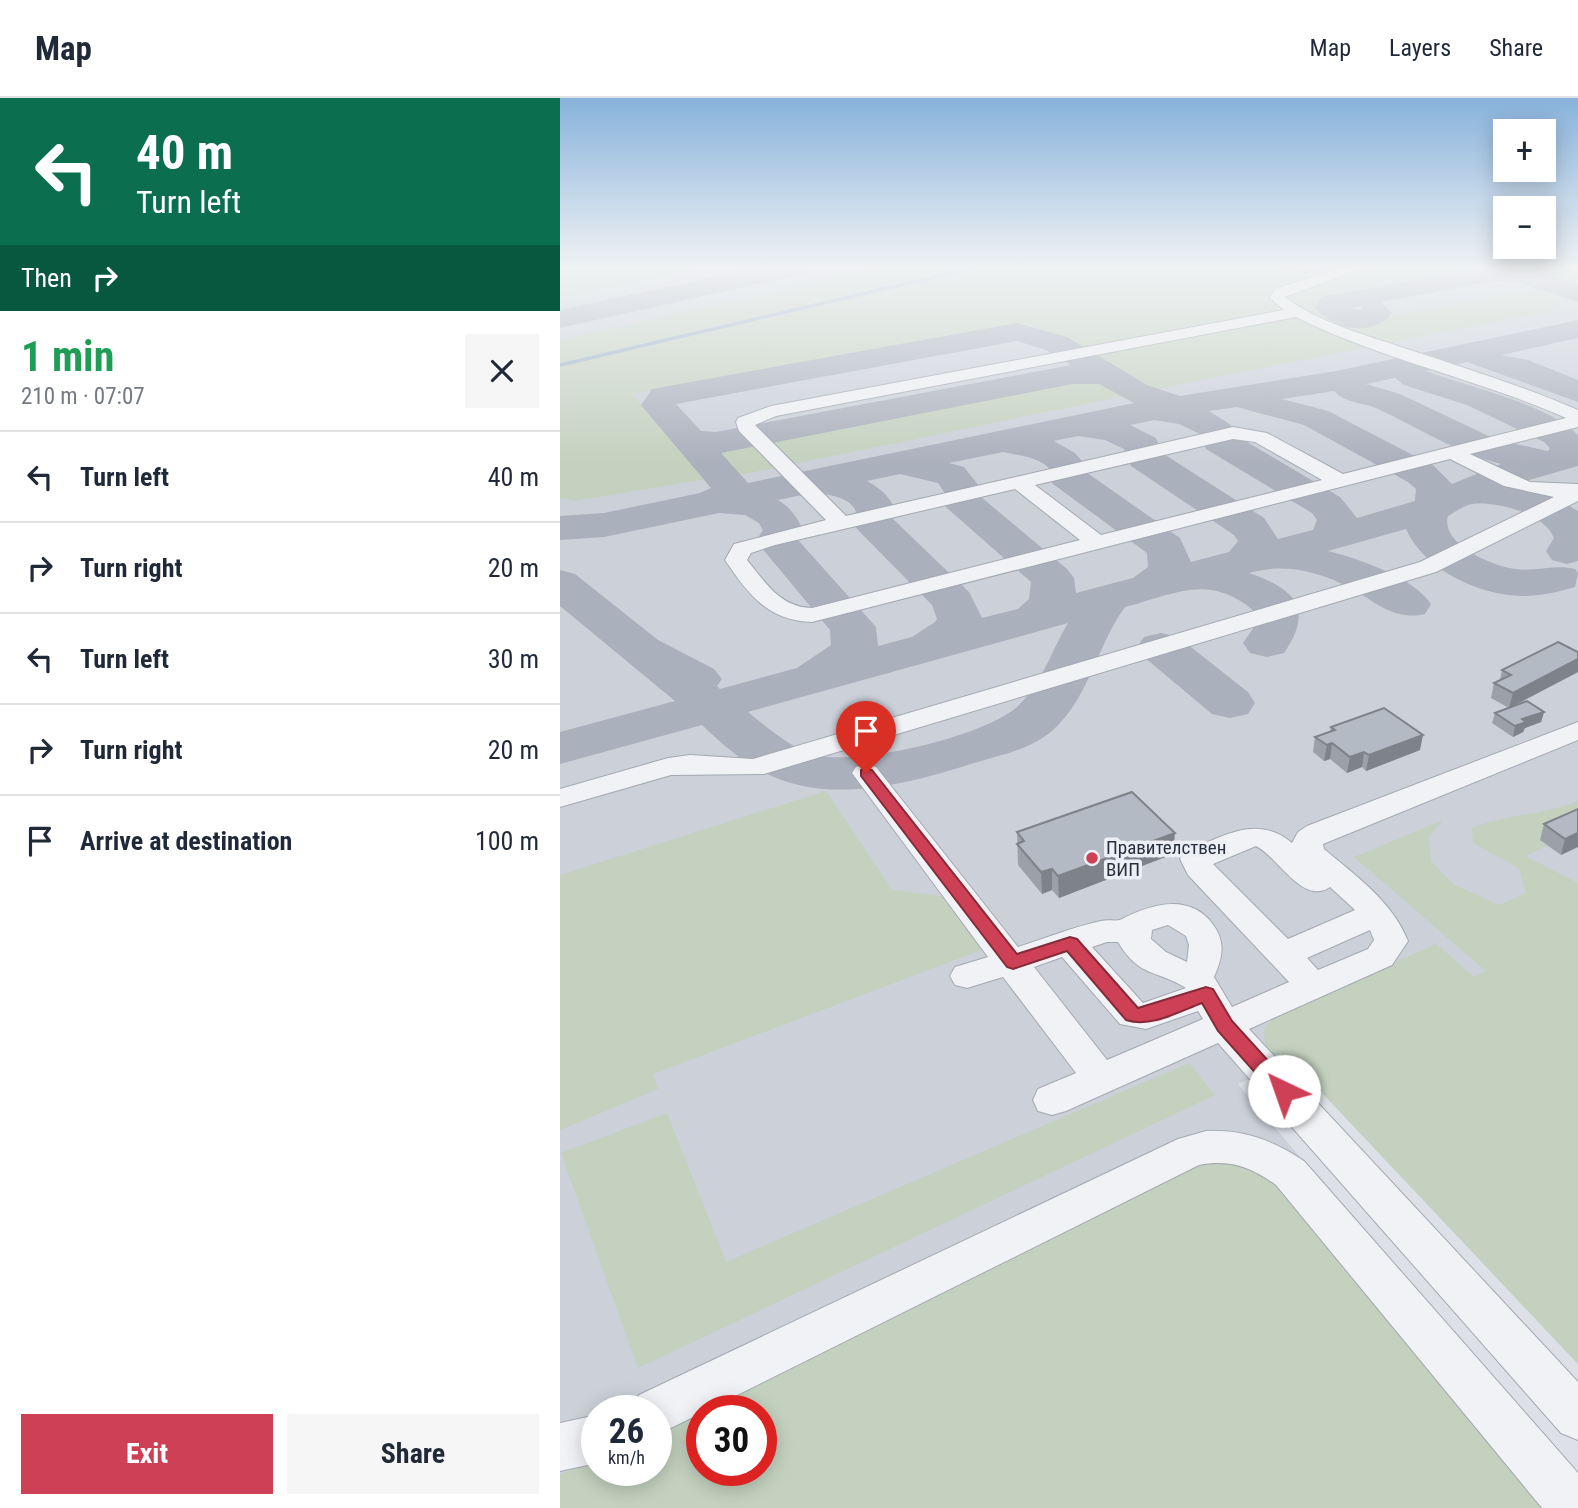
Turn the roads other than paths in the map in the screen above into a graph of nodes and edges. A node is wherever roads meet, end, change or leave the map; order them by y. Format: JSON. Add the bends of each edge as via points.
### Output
{"nodes":[{"id":1,"x":1189,"y":333,"type":"edge"},
{"id":2,"x":1351,"y":333,"type":"edge"},
{"id":3,"x":1578,"y":419,"type":"edge"},
{"id":4,"x":1453,"y":453,"type":"junction"},
{"id":5,"x":1338,"y":480,"type":"junction"},
{"id":6,"x":1020,"y":483,"type":"junction"},
{"id":7,"x":1578,"y":491,"type":"edge"},
{"id":8,"x":841,"y":523,"type":"junction"},
{"id":9,"x":1097,"y":543,"type":"junction"},
{"id":10,"x":1578,"y":730,"type":"edge"},
{"id":11,"x":866,"y":773,"type":"dead end"},
{"id":12,"x":560,"y":798,"type":"edge"},
{"id":13,"x":1368,"y":918,"type":"junction"},
{"id":14,"x":1133,"y":931,"type":"junction"},
{"id":15,"x":1070,"y":944,"type":"junction"},
{"id":16,"x":1283,"y":955,"type":"junction"},
{"id":17,"x":1013,"y":962,"type":"junction"},
{"id":18,"x":967,"y":975,"type":"dead end"},
{"id":19,"x":1314,"y":987,"type":"junction"},
{"id":20,"x":1209,"y":999,"type":"junction"},
{"id":21,"x":1101,"y":1079,"type":"junction"},
{"id":22,"x":1052,"y":1100,"type":"dead end"},
{"id":23,"x":672,"y":1402,"type":"edge"},
{"id":24,"x":1578,"y":1416,"type":"edge"},
{"id":25,"x":581,"y":1442,"type":"edge"},
{"id":26,"x":560,"y":1447,"type":"edge"},
{"id":27,"x":1575,"y":1508,"type":"edge"}],
"edges":[{"from":1,"to":8,"type":"street","via":[[771,411],[745,422]]},
{"from":2,"to":3,"type":"street","via":[[1498,384]]},
{"from":3,"to":4,"type":"street"},
{"from":4,"to":5,"type":"street"},
{"from":4,"to":7,"type":"street","via":[[1537,491]]},
{"from":5,"to":6,"type":"street","via":[[1267,440],[1242,433]]},
{"from":5,"to":9,"type":"street"},
{"from":6,"to":8,"type":"street"},
{"from":6,"to":9,"type":"street"},
{"from":7,"to":12,"type":"street","via":[[1428,568],[754,768],[668,767]]},
{"from":8,"to":9,"type":"street","via":[[752,544],[736,554],[736,560],[776,609],[796,616]]},
{"from":10,"to":13,"type":"street","via":[[1309,839],[1312,855]]},
{"from":11,"to":17,"type":"street"},
{"from":13,"to":16,"type":"street"},
{"from":13,"to":16,"type":"street","via":[[1260,836],[1196,859],[1199,868]]},
{"from":13,"to":19,"type":"street","via":[[1388,931],[1388,950]]},
{"from":14,"to":15,"type":"street","via":[[1105,931]]},
{"from":14,"to":20,"type":"street","via":[[1140,950]]},
{"from":14,"to":20,"type":"street","via":[[1136,923],[1160,913],[1172,912],[1191,920],[1206,941]]},
{"from":15,"to":17,"type":"street"},
{"from":15,"to":20,"type":"street","via":[[1133,1015],[1146,1016]]},
{"from":16,"to":19,"type":"street"},
{"from":17,"to":18,"type":"street"},
{"from":17,"to":21,"type":"street"},
{"from":19,"to":20,"type":"street"},
{"from":20,"to":21,"type":"street"},
{"from":20,"to":24,"type":"street"},
{"from":21,"to":22,"type":"street"},
{"from":23,"to":27,"type":"street","via":[[1192,1150],[1241,1146],[1290,1173]]},
{"from":25,"to":26,"type":"street"}]}
